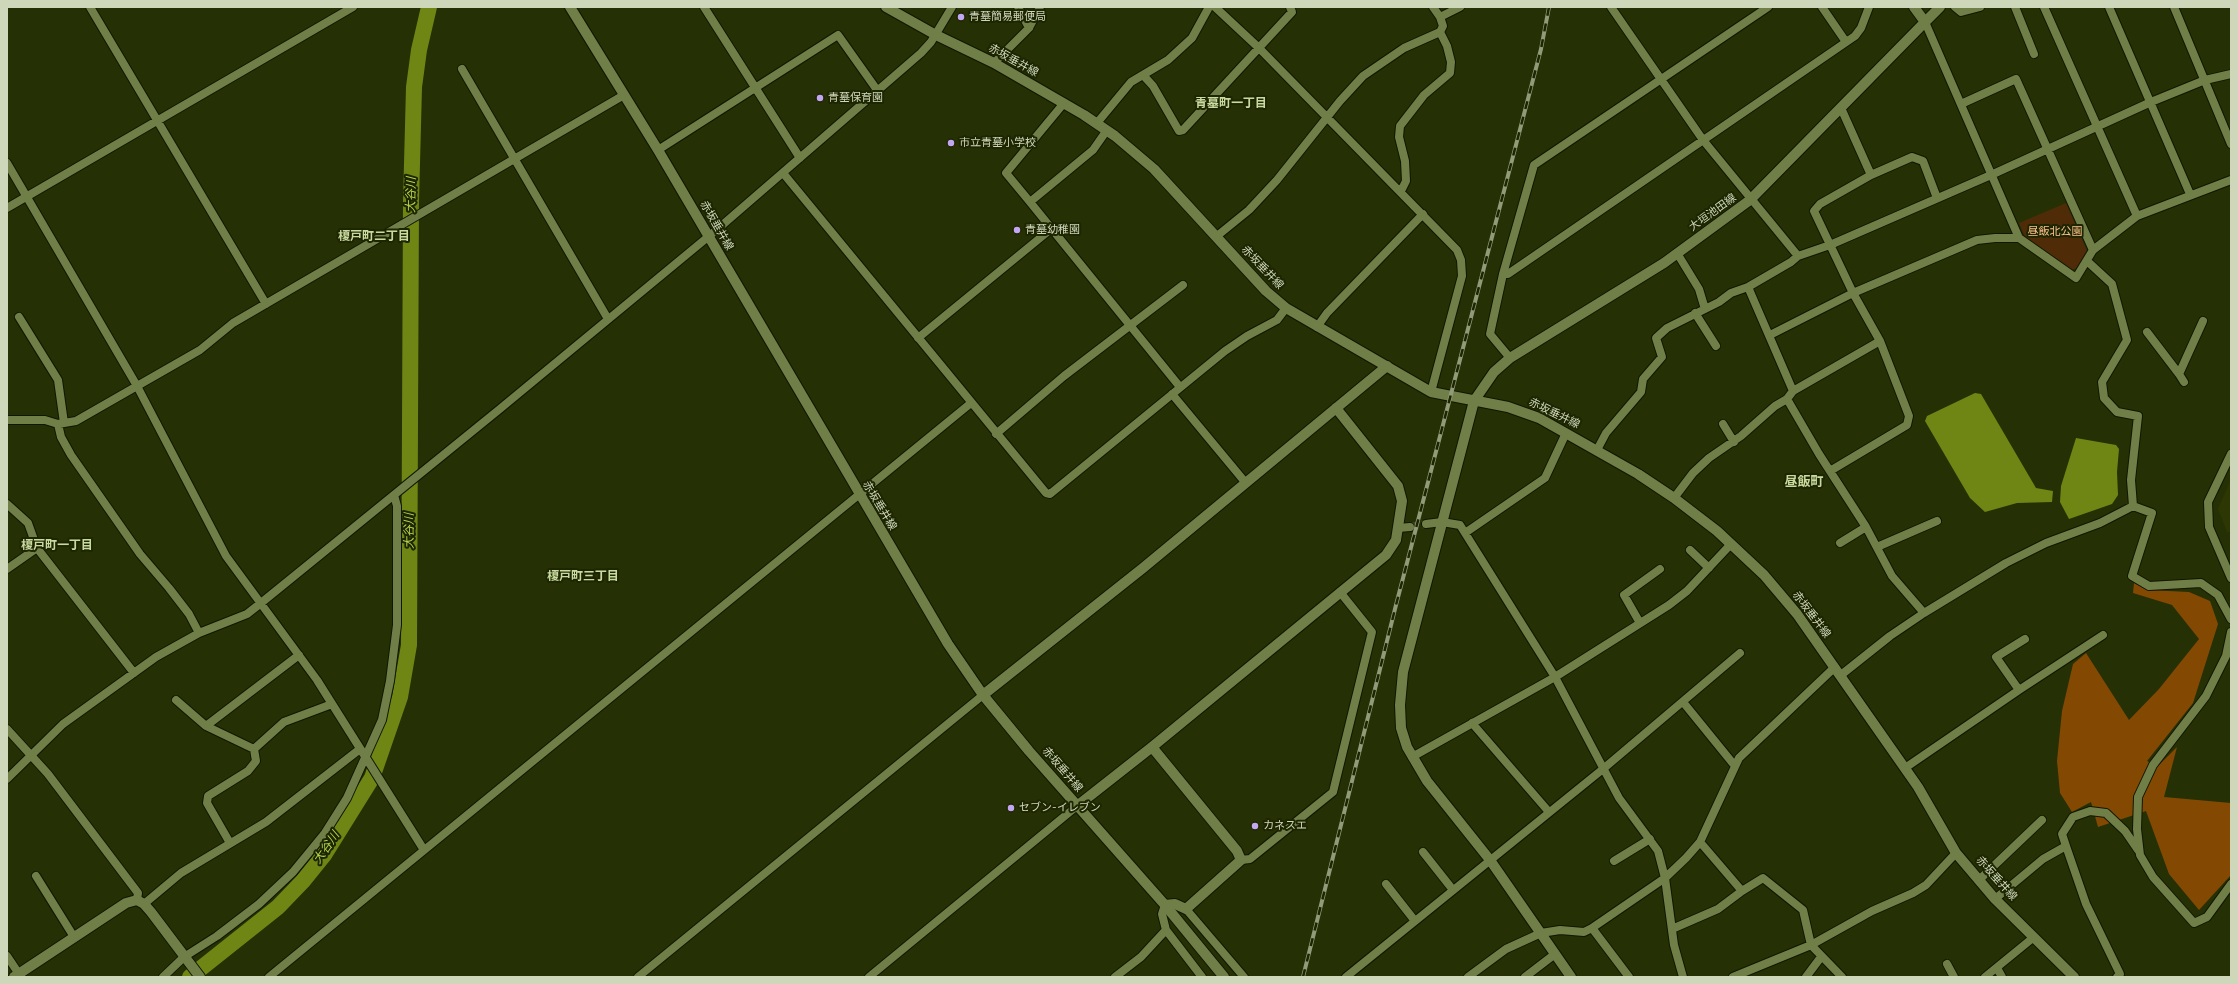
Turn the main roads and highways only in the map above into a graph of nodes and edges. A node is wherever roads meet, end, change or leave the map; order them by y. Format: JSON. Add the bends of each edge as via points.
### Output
{"nodes":[{"id":1,"x":570,"y":7,"type":"edge"},
{"id":2,"x":886,"y":7,"type":"edge"},
{"id":3,"x":1914,"y":7,"type":"edge"},
{"id":4,"x":1940,"y":7,"type":"edge"},
{"id":5,"x":1925,"y":22,"type":"junction"},
{"id":6,"x":1387,"y":366,"type":"junction"},
{"id":7,"x":1474,"y":400,"type":"junction"},
{"id":8,"x":1336,"y":408,"type":"junction"},
{"id":9,"x":983,"y":695,"type":"junction"},
{"id":10,"x":1152,"y":747,"type":"junction"},
{"id":11,"x":1077,"y":806,"type":"junction"},
{"id":12,"x":1165,"y":905,"type":"junction"},
{"id":13,"x":16,"y":975,"type":"edge"},
{"id":14,"x":200,"y":977,"type":"edge"},
{"id":15,"x":1224,"y":977,"type":"edge"},
{"id":16,"x":1571,"y":977,"type":"edge"},
{"id":17,"x":2074,"y":977,"type":"edge"}],
"edges":[{"from":1,"to":9,"type":"main road","name":"赤坂垂井線","via":[[658,150],[948,644]]},
{"from":2,"to":6,"type":"main road","name":"赤坂垂井線","via":[[994,63],[1107,130],[1154,169],[1266,291],[1286,308]]},
{"from":3,"to":5,"type":"main road"},
{"from":4,"to":5,"type":"main road","name":"大垣池田線"},
{"from":5,"to":7,"type":"main road","name":"大垣池田線","via":[[1750,200],[1678,253],[1510,358],[1494,372]]},
{"from":6,"to":7,"type":"main road","name":"赤坂垂井線","via":[[1431,392]]},
{"from":6,"to":8,"type":"main road"},
{"from":7,"to":16,"type":"main road","via":[[1403,672],[1401,728],[1412,757],[1427,781],[1490,860]]},
{"from":7,"to":17,"type":"main road","name":"赤坂垂井線","via":[[1528,413],[1597,450],[1674,498],[1731,544],[1764,575],[1792,608],[1905,768],[1956,853],[1995,898]]},
{"from":8,"to":9,"type":"main road"},
{"from":8,"to":10,"type":"main road","via":[[1398,486],[1402,501],[1396,540],[1386,555]]},
{"from":9,"to":11,"type":"main road","name":"赤坂垂井線"},
{"from":10,"to":11,"type":"main road"},
{"from":10,"to":12,"type":"main road","via":[[1237,851],[1241,860],[1186,909],[1175,904]]},
{"from":11,"to":12,"type":"main road","name":"赤坂垂井線"},
{"from":12,"to":15,"type":"main road","name":"赤坂垂井線"},
{"from":13,"to":14,"type":"main road","via":[[126,903],[140,902]]}]}
